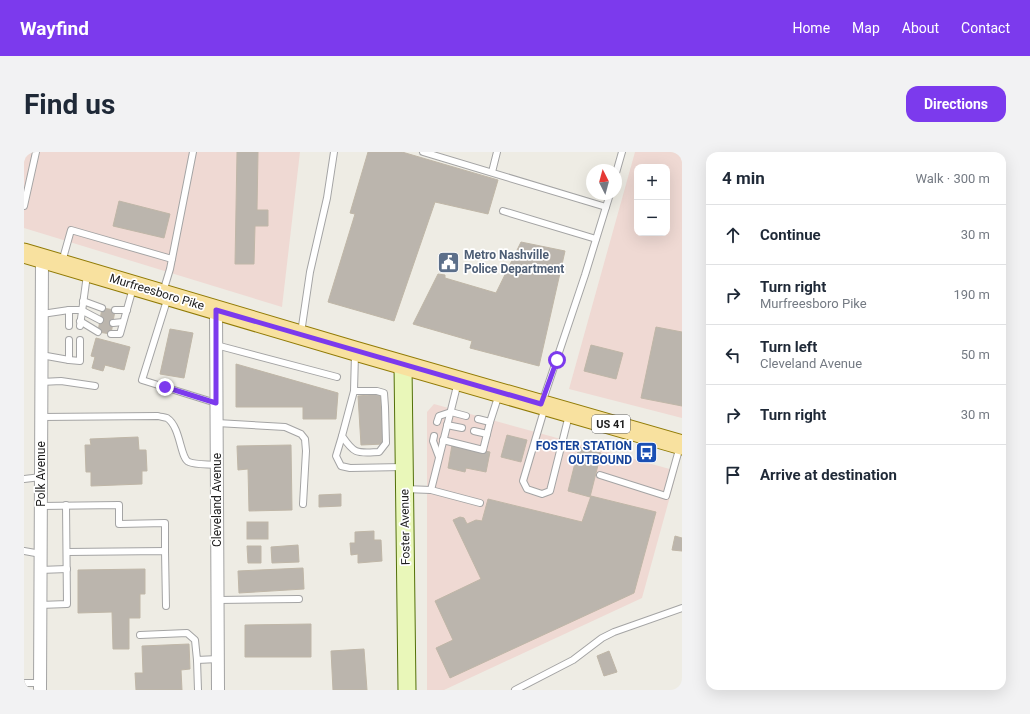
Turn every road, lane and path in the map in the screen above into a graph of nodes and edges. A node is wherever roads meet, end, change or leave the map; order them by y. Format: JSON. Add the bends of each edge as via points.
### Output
{"nodes":[{"id":1,"x":36,"y":152,"type":"edge"},
{"id":2,"x":193,"y":152,"type":"edge"},
{"id":3,"x":334,"y":152,"type":"edge"},
{"id":4,"x":423,"y":152,"type":"edge"},
{"id":5,"x":497,"y":152,"type":"edge"},
{"id":6,"x":622,"y":152,"type":"edge"},
{"id":7,"x":619,"y":164,"type":"edge"},
{"id":8,"x":492,"y":172,"type":"junction"},
{"id":9,"x":608,"y":200,"type":"edge"},
{"id":10,"x":24,"y":206,"type":"edge"},
{"id":11,"x":606,"y":207,"type":"junction"},
{"id":12,"x":503,"y":211,"type":"dead end"},
{"id":13,"x":596,"y":239,"type":"junction"},
{"id":14,"x":33,"y":255,"type":"edge"},
{"id":15,"x":172,"y":259,"type":"junction"},
{"id":16,"x":61,"y":263,"type":"junction"},
{"id":17,"x":88,"y":271,"type":"junction"},
{"id":18,"x":134,"y":285,"type":"junction"},
{"id":19,"x":166,"y":295,"type":"junction"},
{"id":20,"x":82,"y":301,"type":"junction"},
{"id":21,"x":102,"y":308,"type":"dead end"},
{"id":22,"x":69,"y":310,"type":"junction"},
{"id":23,"x":81,"y":310,"type":"junction"},
{"id":24,"x":115,"y":310,"type":"dead end"},
{"id":25,"x":127,"y":310,"type":"junction"},
{"id":26,"x":216,"y":310,"type":"junction"},
{"id":27,"x":42,"y":314,"type":"junction"},
{"id":28,"x":100,"y":320,"type":"dead end"},
{"id":29,"x":113,"y":322,"type":"dead end"},
{"id":30,"x":123,"y":322,"type":"junction"},
{"id":31,"x":69,"y":326,"type":"dead end"},
{"id":32,"x":98,"y":332,"type":"dead end"},
{"id":33,"x":111,"y":334,"type":"dead end"},
{"id":34,"x":300,"y":335,"type":"junction"},
{"id":35,"x":69,"y":340,"type":"dead end"},
{"id":36,"x":80,"y":340,"type":"dead end"},
{"id":37,"x":216,"y":345,"type":"junction"},
{"id":38,"x":355,"y":351,"type":"junction"},
{"id":39,"x":41,"y":355,"type":"junction"},
{"id":40,"x":70,"y":360,"type":"junction"},
{"id":41,"x":403,"y":365,"type":"junction"},
{"id":42,"x":337,"y":377,"type":"dead end"},
{"id":43,"x":459,"y":380,"type":"junction"},
{"id":44,"x":41,"y":382,"type":"junction"},
{"id":45,"x":95,"y":386,"type":"dead end"},
{"id":46,"x":354,"y":392,"type":"junction"},
{"id":47,"x":499,"y":392,"type":"junction"},
{"id":48,"x":216,"y":403,"type":"junction"},
{"id":49,"x":543,"y":405,"type":"junction"},
{"id":50,"x":451,"y":412,"type":"junction"},
{"id":51,"x":570,"y":412,"type":"junction"},
{"id":52,"x":466,"y":416,"type":"dead end"},
{"id":53,"x":41,"y":417,"type":"junction"},
{"id":54,"x":478,"y":419,"type":"dead end"},
{"id":55,"x":438,"y":422,"type":"dead end"},
{"id":56,"x":490,"y":422,"type":"junction"},
{"id":57,"x":217,"y":423,"type":"junction"},
{"id":58,"x":447,"y":425,"type":"junction"},
{"id":59,"x":462,"y":428,"type":"dead end"},
{"id":60,"x":474,"y":432,"type":"dead end"},
{"id":61,"x":487,"y":434,"type":"junction"},
{"id":62,"x":342,"y":436,"type":"junction"},
{"id":63,"x":434,"y":436,"type":"dead end"},
{"id":64,"x":444,"y":440,"type":"junction"},
{"id":65,"x":681,"y":444,"type":"edge"},
{"id":66,"x":439,"y":457,"type":"junction"},
{"id":67,"x":217,"y":465,"type":"junction"},
{"id":68,"x":404,"y":467,"type":"junction"},
{"id":69,"x":600,"y":475,"type":"dead end"},
{"id":70,"x":41,"y":477,"type":"junction"},
{"id":71,"x":24,"y":479,"type":"edge"},
{"id":72,"x":404,"y":489,"type":"junction"},
{"id":73,"x":431,"y":490,"type":"junction"},
{"id":74,"x":480,"y":503,"type":"dead end"},
{"id":75,"x":303,"y":504,"type":"dead end"},
{"id":76,"x":41,"y":506,"type":"junction"},
{"id":77,"x":66,"y":506,"type":"junction"},
{"id":78,"x":24,"y":551,"type":"edge"},
{"id":79,"x":165,"y":551,"type":"junction"},
{"id":80,"x":67,"y":552,"type":"junction"},
{"id":81,"x":41,"y":554,"type":"junction"},
{"id":82,"x":67,"y":569,"type":"junction"},
{"id":83,"x":40,"y":570,"type":"junction"},
{"id":84,"x":298,"y":599,"type":"dead end"},
{"id":85,"x":218,"y":600,"type":"junction"},
{"id":86,"x":40,"y":605,"type":"junction"},
{"id":87,"x":166,"y":606,"type":"dead end"},
{"id":88,"x":682,"y":608,"type":"edge"},
{"id":89,"x":140,"y":635,"type":"dead end"},
{"id":90,"x":218,"y":659,"type":"junction"},
{"id":91,"x":197,"y":660,"type":"junction"},
{"id":92,"x":24,"y":684,"type":"edge"},
{"id":93,"x":40,"y":687,"type":"edge"},
{"id":94,"x":198,"y":690,"type":"edge"},
{"id":95,"x":218,"y":690,"type":"edge"},
{"id":96,"x":407,"y":690,"type":"edge"},
{"id":97,"x":515,"y":690,"type":"edge"}],
"edges":[{"from":1,"to":10,"type":"lane"},
{"from":2,"to":15,"type":"lane"},
{"from":3,"to":34,"type":"lane"},
{"from":4,"to":8,"type":"lane"},
{"from":5,"to":8,"type":"lane"},
{"from":6,"to":7,"type":"lane"},
{"from":8,"to":11,"type":"lane"},
{"from":9,"to":11,"type":"lane"},
{"from":11,"to":13,"type":"lane"},
{"from":12,"to":13,"type":"lane"},
{"from":13,"to":49,"type":"lane"},
{"from":14,"to":16,"type":"main road","name":"Murfreesboro Pike","number":"US 41"},
{"from":14,"to":27,"type":"street","name":"Polk Avenue"},
{"from":15,"to":16,"type":"lane","via":[[71,230]]},
{"from":15,"to":19,"type":"lane"},
{"from":16,"to":17,"type":"main road","name":"Murfreesboro Pike","number":"US 41"},
{"from":17,"to":18,"type":"main road","name":"Murfreesboro Pike","number":"US 41"},
{"from":17,"to":20,"type":"lane"},
{"from":18,"to":19,"type":"main road","name":"Murfreesboro Pike","number":"US 41"},
{"from":18,"to":25,"type":"lane"},
{"from":19,"to":26,"type":"main road","name":"Murfreesboro Pike","number":"US 41"},
{"from":19,"to":48,"type":"lane","via":[[142,380]]},
{"from":20,"to":21,"type":"lane"},
{"from":20,"to":23,"type":"lane"},
{"from":22,"to":23,"type":"lane"},
{"from":22,"to":27,"type":"lane"},
{"from":22,"to":31,"type":"lane"},
{"from":23,"to":28,"type":"lane"},
{"from":23,"to":32,"type":"lane","via":[[80,324]]},
{"from":24,"to":25,"type":"lane"},
{"from":25,"to":30,"type":"lane"},
{"from":26,"to":34,"type":"main road","name":"Murfreesboro Pike","number":"US 41"},
{"from":26,"to":37,"type":"street","name":"Cleveland Avenue"},
{"from":27,"to":39,"type":"street","name":"Polk Avenue"},
{"from":29,"to":30,"type":"lane"},
{"from":30,"to":33,"type":"lane","via":[[120,334]]},
{"from":34,"to":38,"type":"main road","name":"Murfreesboro Pike","number":"US 41"},
{"from":35,"to":40,"type":"lane"},
{"from":36,"to":40,"type":"lane","via":[[80,361]]},
{"from":37,"to":42,"type":"lane"},
{"from":37,"to":48,"type":"street","name":"Cleveland Avenue"},
{"from":38,"to":41,"type":"main road","name":"Murfreesboro Pike","number":"US 41"},
{"from":38,"to":46,"type":"lane"},
{"from":39,"to":40,"type":"lane"},
{"from":39,"to":44,"type":"street","name":"Polk Avenue"},
{"from":41,"to":43,"type":"main road","name":"Murfreesboro Pike","number":"US 41"},
{"from":41,"to":68,"type":"main road","name":"Foster Avenue"},
{"from":43,"to":47,"type":"main road","name":"Murfreesboro Pike","number":"US 41"},
{"from":43,"to":50,"type":"lane"},
{"from":44,"to":45,"type":"lane","via":[[61,381]]},
{"from":44,"to":53,"type":"street","name":"Polk Avenue"},
{"from":46,"to":62,"type":"lane"},
{"from":46,"to":62,"type":"lane","via":[[384,393],[386,443],[379,452],[359,453],[349,446]]},
{"from":47,"to":49,"type":"main road","name":"Murfreesboro Pike","number":"US 41"},
{"from":47,"to":56,"type":"lane"},
{"from":48,"to":57,"type":"street","name":"Cleveland Avenue"},
{"from":49,"to":51,"type":"main road","name":"Murfreesboro Pike","number":"US 41"},
{"from":49,"to":51,"type":"lane","via":[[523,481],[527,489],[542,494],[550,491]]},
{"from":50,"to":52,"type":"lane"},
{"from":50,"to":55,"type":"lane","via":[[439,416]]},
{"from":50,"to":58,"type":"lane"},
{"from":51,"to":65,"type":"main road","name":"Murfreesboro Pike","number":"US 41"},
{"from":53,"to":67,"type":"lane","via":[[167,418],[177,431],[188,462]]},
{"from":53,"to":70,"type":"street","name":"Polk Avenue"},
{"from":54,"to":56,"type":"lane"},
{"from":56,"to":61,"type":"lane"},
{"from":57,"to":67,"type":"street","name":"Cleveland Avenue"},
{"from":57,"to":75,"type":"lane","via":[[285,427],[301,434],[305,440],[306,452]]},
{"from":58,"to":59,"type":"lane"},
{"from":58,"to":64,"type":"lane"},
{"from":60,"to":61,"type":"lane"},
{"from":61,"to":64,"type":"lane","via":[[483,450]]},
{"from":62,"to":68,"type":"lane","via":[[336,456],[341,466]]},
{"from":63,"to":66,"type":"lane","via":[[433,441]]},
{"from":64,"to":66,"type":"lane"},
{"from":65,"to":69,"type":"lane","via":[[666,496]]},
{"from":66,"to":73,"type":"lane"},
{"from":67,"to":85,"type":"street","name":"Cleveland Avenue"},
{"from":68,"to":72,"type":"main road","name":"Foster Avenue"},
{"from":70,"to":71,"type":"lane"},
{"from":70,"to":76,"type":"street","name":"Polk Avenue"},
{"from":72,"to":73,"type":"lane"},
{"from":72,"to":96,"type":"main road","name":"Foster Avenue"},
{"from":73,"to":74,"type":"lane"},
{"from":76,"to":77,"type":"lane"},
{"from":76,"to":81,"type":"street","name":"Polk Avenue"},
{"from":77,"to":79,"type":"lane","via":[[119,505],[119,524],[165,523]]},
{"from":77,"to":80,"type":"lane"},
{"from":78,"to":81,"type":"lane"},
{"from":79,"to":80,"type":"lane"},
{"from":79,"to":87,"type":"lane"},
{"from":80,"to":82,"type":"lane"},
{"from":81,"to":83,"type":"street","name":"Polk Avenue"},
{"from":82,"to":83,"type":"lane"},
{"from":82,"to":86,"type":"lane","via":[[67,604]]},
{"from":83,"to":86,"type":"street","name":"Polk Avenue"},
{"from":84,"to":85,"type":"lane"},
{"from":85,"to":90,"type":"street","name":"Cleveland Avenue"},
{"from":86,"to":93,"type":"street","name":"Polk Avenue"},
{"from":88,"to":97,"type":"lane","via":[[614,632],[573,660]]},
{"from":89,"to":91,"type":"lane","via":[[187,633],[195,640]]},
{"from":90,"to":91,"type":"lane"},
{"from":90,"to":95,"type":"street","name":"Cleveland Avenue"},
{"from":91,"to":94,"type":"lane"},
{"from":92,"to":93,"type":"lane"}]}
